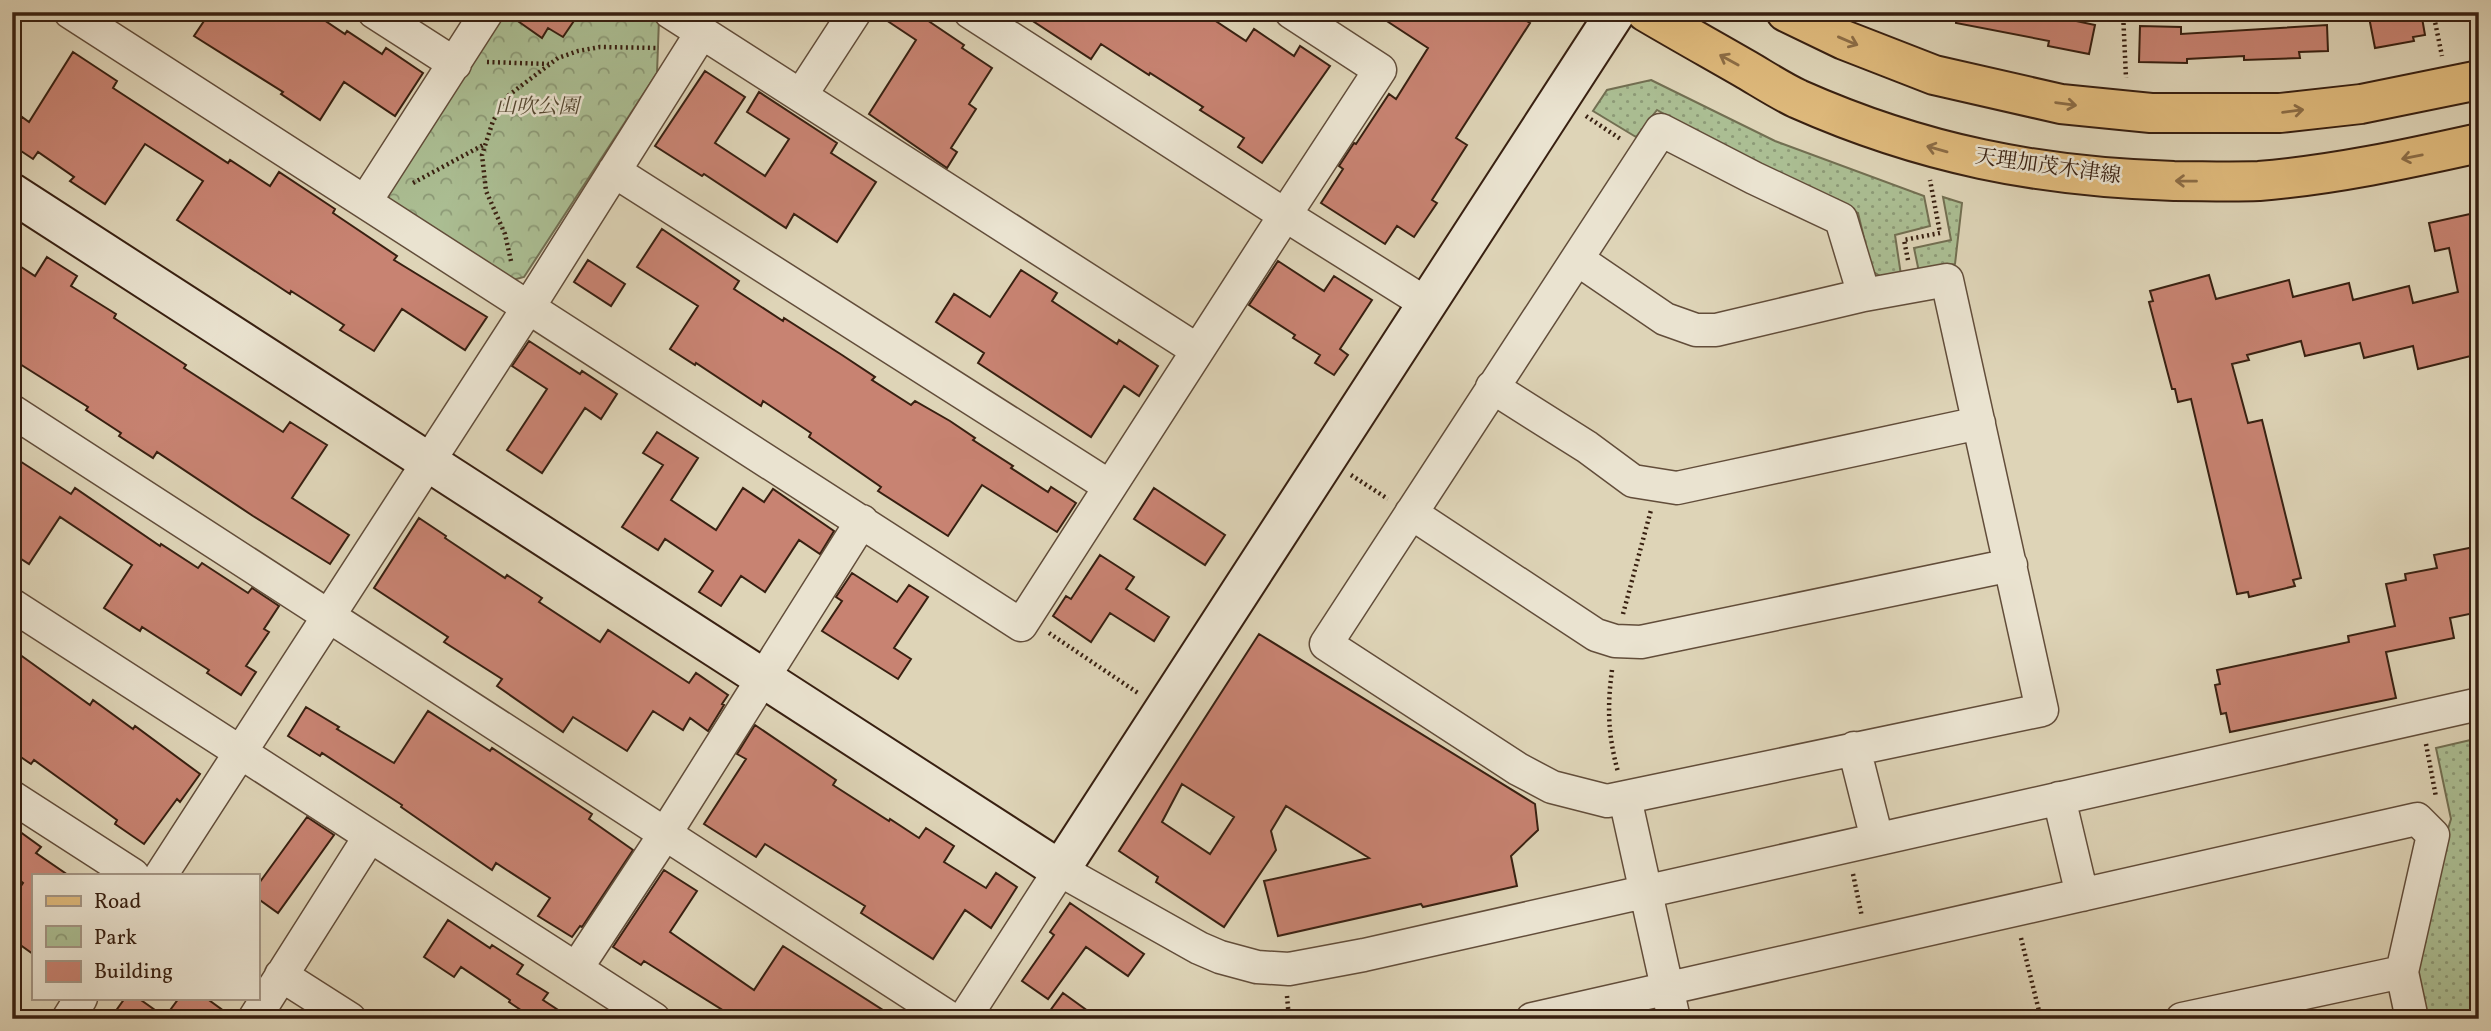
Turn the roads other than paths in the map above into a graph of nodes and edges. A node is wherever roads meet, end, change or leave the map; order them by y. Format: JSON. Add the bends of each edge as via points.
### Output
{"nodes":[{"id":1,"x":70,"y":12,"type":"edge"},
{"id":2,"x":374,"y":12,"type":"edge"},
{"id":3,"x":487,"y":12,"type":"edge"},
{"id":4,"x":855,"y":12,"type":"edge"},
{"id":5,"x":970,"y":12,"type":"edge"},
{"id":6,"x":1291,"y":12,"type":"edge"},
{"id":7,"x":1616,"y":12,"type":"edge"},
{"id":8,"x":1646,"y":12,"type":"edge"},
{"id":9,"x":1786,"y":12,"type":"edge"},
{"id":10,"x":673,"y":13,"type":"edge"},
{"id":11,"x":702,"y":32,"type":"junction"},
{"id":12,"x":455,"y":64,"type":"junction"},
{"id":13,"x":2479,"y":80,"type":"edge"},
{"id":14,"x":801,"y":95,"type":"junction"},
{"id":15,"x":2479,"y":143,"type":"edge"},
{"id":16,"x":614,"y":171,"type":"junction"},
{"id":17,"x":12,"y":193,"type":"edge"},
{"id":18,"x":365,"y":202,"type":"junction"},
{"id":19,"x":1285,"y":215,"type":"junction"},
{"id":20,"x":1577,"y":259,"type":"junction"},
{"id":21,"x":1864,"y":295,"type":"junction"},
{"id":22,"x":1427,"y":304,"type":"junction"},
{"id":23,"x":528,"y":308,"type":"junction"},
{"id":24,"x":1197,"y":350,"type":"junction"},
{"id":25,"x":1492,"y":387,"type":"junction"},
{"id":26,"x":12,"y":411,"type":"edge"},
{"id":27,"x":1979,"y":423,"type":"junction"},
{"id":28,"x":428,"y":461,"type":"junction"},
{"id":29,"x":1109,"y":486,"type":"junction"},
{"id":30,"x":1411,"y":513,"type":"junction"},
{"id":31,"x":862,"y":521,"type":"junction"},
{"id":32,"x":2011,"y":565,"type":"junction"},
{"id":33,"x":12,"y":605,"type":"edge"},
{"id":34,"x":329,"y":615,"type":"junction"},
{"id":35,"x":764,"y":678,"type":"junction"},
{"id":36,"x":2479,"y":704,"type":"edge"},
{"id":37,"x":1854,"y":748,"type":"junction"},
{"id":38,"x":239,"y":753,"type":"junction"},
{"id":39,"x":12,"y":797,"type":"edge"},
{"id":40,"x":1625,"y":798,"type":"junction"},
{"id":41,"x":2059,"y":798,"type":"junction"},
{"id":42,"x":665,"y":834,"type":"junction"},
{"id":43,"x":370,"y":836,"type":"junction"},
{"id":44,"x":1877,"y":839,"type":"junction"},
{"id":45,"x":1060,"y":870,"type":"junction"},
{"id":46,"x":131,"y":874,"type":"edge"},
{"id":47,"x":163,"y":874,"type":"edge"},
{"id":48,"x":1645,"y":890,"type":"junction"},
{"id":49,"x":2082,"y":895,"type":"junction"},
{"id":50,"x":576,"y":969,"type":"junction"},
{"id":51,"x":2402,"y":972,"type":"junction"},
{"id":52,"x":281,"y":975,"type":"junction"},
{"id":53,"x":1667,"y":988,"type":"junction"},
{"id":54,"x":80,"y":1000,"type":"edge"},
{"id":55,"x":68,"y":1019,"type":"edge"},
{"id":56,"x":254,"y":1019,"type":"edge"},
{"id":57,"x":350,"y":1019,"type":"edge"},
{"id":58,"x":654,"y":1019,"type":"edge"},
{"id":59,"x":951,"y":1019,"type":"edge"},
{"id":60,"x":964,"y":1019,"type":"edge"},
{"id":61,"x":1532,"y":1019,"type":"edge"},
{"id":62,"x":1674,"y":1019,"type":"edge"},
{"id":63,"x":2182,"y":1019,"type":"edge"},
{"id":64,"x":2412,"y":1019,"type":"edge"}],
"edges":[{"from":1,"to":18,"type":"street"},
{"from":2,"to":12,"type":"street"},
{"from":3,"to":12,"type":"street"},
{"from":4,"to":14,"type":"street"},
{"from":5,"to":19,"type":"street"},
{"from":6,"to":19,"type":"street","via":[[1380,70]]},
{"from":7,"to":22,"type":"street"},
{"from":15,"to":8,"type":"main road","name":"天理加茂木津線","one_way":true,"via":[[2258,181],[2088,177],[2039,170],[1900,138],[1797,98]]},
{"from":9,"to":13,"type":"main road","one_way":true,"via":[[1934,75],[2061,103],[2151,113],[2280,113]]},
{"from":10,"to":11,"type":"street"},
{"from":11,"to":14,"type":"street"},
{"from":11,"to":16,"type":"street"},
{"from":12,"to":18,"type":"street"},
{"from":14,"to":24,"type":"street"},
{"from":16,"to":23,"type":"street"},
{"from":16,"to":29,"type":"street"},
{"from":17,"to":28,"type":"street"},
{"from":18,"to":23,"type":"street"},
{"from":19,"to":22,"type":"street"},
{"from":19,"to":24,"type":"street"},
{"from":20,"to":21,"type":"street","via":[[1665,319],[1696,330],[1717,330]]},
{"from":20,"to":21,"type":"street","via":[[1661,130],[1841,219]]},
{"from":20,"to":25,"type":"street"},
{"from":21,"to":27,"type":"street","via":[[1947,280]]},
{"from":22,"to":45,"type":"street"},
{"from":23,"to":28,"type":"street"},
{"from":23,"to":31,"type":"street"},
{"from":24,"to":29,"type":"street"},
{"from":25,"to":27,"type":"street","via":[[1633,481],[1677,488]]},
{"from":25,"to":30,"type":"street"},
{"from":26,"to":34,"type":"street"},
{"from":27,"to":32,"type":"street"},
{"from":28,"to":34,"type":"street"},
{"from":28,"to":35,"type":"street"},
{"from":29,"to":31,"type":"street","via":[[1021,625]]},
{"from":30,"to":32,"type":"street","via":[[1596,635],[1615,641],[1641,642]]},
{"from":30,"to":40,"type":"street","via":[[1326,644],[1552,787],[1607,801]]},
{"from":31,"to":35,"type":"street"},
{"from":32,"to":37,"type":"street","via":[[2042,710]]},
{"from":33,"to":38,"type":"street"},
{"from":34,"to":38,"type":"street"},
{"from":34,"to":42,"type":"street"},
{"from":35,"to":42,"type":"street"},
{"from":35,"to":45,"type":"street"},
{"from":36,"to":41,"type":"street"},
{"from":37,"to":40,"type":"street"},
{"from":37,"to":44,"type":"street"},
{"from":38,"to":43,"type":"street"},
{"from":38,"to":47,"type":"street"},
{"from":39,"to":46,"type":"street"},
{"from":40,"to":48,"type":"street"},
{"from":41,"to":44,"type":"street"},
{"from":41,"to":49,"type":"street"},
{"from":42,"to":50,"type":"street"},
{"from":42,"to":59,"type":"street"},
{"from":43,"to":50,"type":"street"},
{"from":43,"to":52,"type":"street"},
{"from":44,"to":48,"type":"street"},
{"from":45,"to":48,"type":"street","via":[[1199,948],[1257,967],[1281,969],[1364,955]]},
{"from":45,"to":60,"type":"street"},
{"from":48,"to":53,"type":"street"},
{"from":49,"to":51,"type":"street","via":[[2417,819],[2433,835]]},
{"from":49,"to":53,"type":"street"},
{"from":50,"to":58,"type":"street"},
{"from":51,"to":63,"type":"street"},
{"from":51,"to":64,"type":"street"},
{"from":52,"to":56,"type":"street"},
{"from":52,"to":57,"type":"street"},
{"from":53,"to":61,"type":"street"},
{"from":53,"to":62,"type":"street"},
{"from":54,"to":55,"type":"street"}]}
